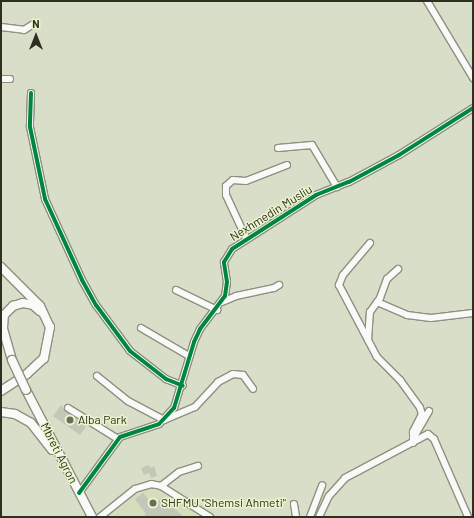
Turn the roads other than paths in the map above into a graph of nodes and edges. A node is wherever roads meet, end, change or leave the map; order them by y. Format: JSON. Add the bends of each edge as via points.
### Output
{"nodes":[{"id":1,"x":427,"y":1,"type":"edge"},
{"id":2,"x":35,"y":23,"type":"dead end"},
{"id":3,"x":1,"y":27,"type":"edge"},
{"id":4,"x":473,"y":78,"type":"edge"},
{"id":5,"x":1,"y":79,"type":"edge"},
{"id":6,"x":10,"y":79,"type":"dead end"},
{"id":7,"x":31,"y":93,"type":"dead end"},
{"id":8,"x":473,"y":108,"type":"edge"},
{"id":9,"x":278,"y":148,"type":"dead end"},
{"id":10,"x":287,"y":166,"type":"dead end"},
{"id":11,"x":337,"y":187,"type":"junction"},
{"id":12,"x":246,"y":238,"type":"junction"},
{"id":13,"x":370,"y":243,"type":"dead end"},
{"id":14,"x":1,"y":267,"type":"edge"},
{"id":15,"x":398,"y":269,"type":"dead end"},
{"id":16,"x":279,"y":285,"type":"dead end"},
{"id":17,"x":176,"y":290,"type":"dead end"},
{"id":18,"x":222,"y":302,"type":"junction"},
{"id":19,"x":377,"y":302,"type":"junction"},
{"id":20,"x":217,"y":310,"type":"junction"},
{"id":21,"x":473,"y":313,"type":"edge"},
{"id":22,"x":141,"y":328,"type":"dead end"},
{"id":23,"x":1,"y":333,"type":"edge"},
{"id":24,"x":50,"y":335,"type":"junction"},
{"id":25,"x":368,"y":342,"type":"junction"},
{"id":26,"x":189,"y":356,"type":"junction"},
{"id":27,"x":12,"y":360,"type":"junction"},
{"id":28,"x":96,"y":376,"type":"dead end"},
{"id":29,"x":183,"y":386,"type":"junction"},
{"id":30,"x":253,"y":389,"type":"dead end"},
{"id":31,"x":1,"y":391,"type":"edge"},
{"id":32,"x":68,"y":408,"type":"dead end"},
{"id":33,"x":429,"y":411,"type":"dead end"},
{"id":34,"x":1,"y":412,"type":"edge"},
{"id":35,"x":164,"y":420,"type":"junction"},
{"id":36,"x":118,"y":439,"type":"junction"},
{"id":37,"x":413,"y":443,"type":"junction"},
{"id":38,"x":65,"y":466,"type":"junction"},
{"id":39,"x":198,"y":466,"type":"dead end"},
{"id":40,"x":322,"y":485,"type":"dead end"},
{"id":41,"x":161,"y":486,"type":"junction"},
{"id":42,"x":79,"y":493,"type":"junction"},
{"id":43,"x":294,"y":504,"type":"dead end"},
{"id":44,"x":91,"y":517,"type":"edge"},
{"id":45,"x":100,"y":517,"type":"edge"},
{"id":46,"x":210,"y":517,"type":"edge"},
{"id":47,"x":296,"y":517,"type":"edge"},
{"id":48,"x":310,"y":517,"type":"edge"},
{"id":49,"x":319,"y":517,"type":"edge"},
{"id":50,"x":468,"y":517,"type":"edge"}],
"edges":[{"from":1,"to":4,"type":"street"},
{"from":2,"to":3,"type":"street","via":[[24,30]]},
{"from":5,"to":6,"type":"street"},
{"from":7,"to":29,"type":"street","via":[[30,127],[45,199],[82,280],[115,332],[139,359],[166,378]]},
{"from":8,"to":11,"type":"street","name":"Nexhmedin Musliu","via":[[400,156]]},
{"from":9,"to":11,"type":"street","via":[[312,145]]},
{"from":10,"to":12,"type":"street","name":"Nexhmedin Musliu","via":[[246,181],[233,180],[226,186],[226,195]]},
{"from":11,"to":12,"type":"street","name":"Nexhmedin Musliu","via":[[316,195]]},
{"from":12,"to":18,"type":"street","name":"Nexhmedin Musliu","via":[[232,249],[224,262],[227,282]]},
{"from":13,"to":25,"type":"street","via":[[343,275],[339,286]]},
{"from":14,"to":24,"type":"main road","via":[[26,289],[45,312]]},
{"from":15,"to":19,"type":"street","via":[[388,278]]},
{"from":16,"to":18,"type":"street"},
{"from":17,"to":20,"type":"street"},
{"from":18,"to":20,"type":"street","name":"Nexhmedin Musliu"},
{"from":19,"to":21,"type":"street","via":[[407,315],[431,318]]},
{"from":19,"to":25,"type":"street","via":[[368,316]]},
{"from":20,"to":26,"type":"street","name":"Nexhmedin Musliu","via":[[200,329]]},
{"from":22,"to":26,"type":"street"},
{"from":23,"to":27,"type":"main road"},
{"from":24,"to":27,"type":"main road","via":[[38,308],[23,303],[13,306],[4,315],[3,324]]},
{"from":24,"to":31,"type":"main road","via":[[44,358],[37,366]]},
{"from":25,"to":37,"type":"street","via":[[377,357],[400,380],[420,408],[422,414],[414,432]]},
{"from":26,"to":29,"type":"street","name":"Nexhmedin Musliu"},
{"from":27,"to":38,"type":"main road","name":"Mbreti Agron","bridge":true},
{"from":28,"to":35,"type":"street","via":[[131,403]]},
{"from":29,"to":35,"type":"street","name":"Nexhmedin Musliu","via":[[178,401]]},
{"from":30,"to":35,"type":"street","via":[[243,375],[233,374],[218,382],[195,407]]},
{"from":32,"to":36,"type":"street"},
{"from":33,"to":37,"type":"street"},
{"from":34,"to":38,"type":"main road","via":[[15,414],[31,423],[44,438],[58,463]]},
{"from":35,"to":36,"type":"street","via":[[159,424],[126,433]]},
{"from":36,"to":42,"type":"street","via":[[100,468]]},
{"from":37,"to":49,"type":"street","via":[[345,478],[329,496]]},
{"from":37,"to":50,"type":"street","via":[[428,434],[432,436]]},
{"from":38,"to":42,"type":"main road","name":"Mbreti Agron"},
{"from":39,"to":41,"type":"street","via":[[179,472]]},
{"from":40,"to":48,"type":"street"},
{"from":41,"to":45,"type":"street","via":[[142,486]]},
{"from":41,"to":46,"type":"street"},
{"from":42,"to":44,"type":"main road","name":"Mbreti Agron"},
{"from":43,"to":47,"type":"street"}]}
